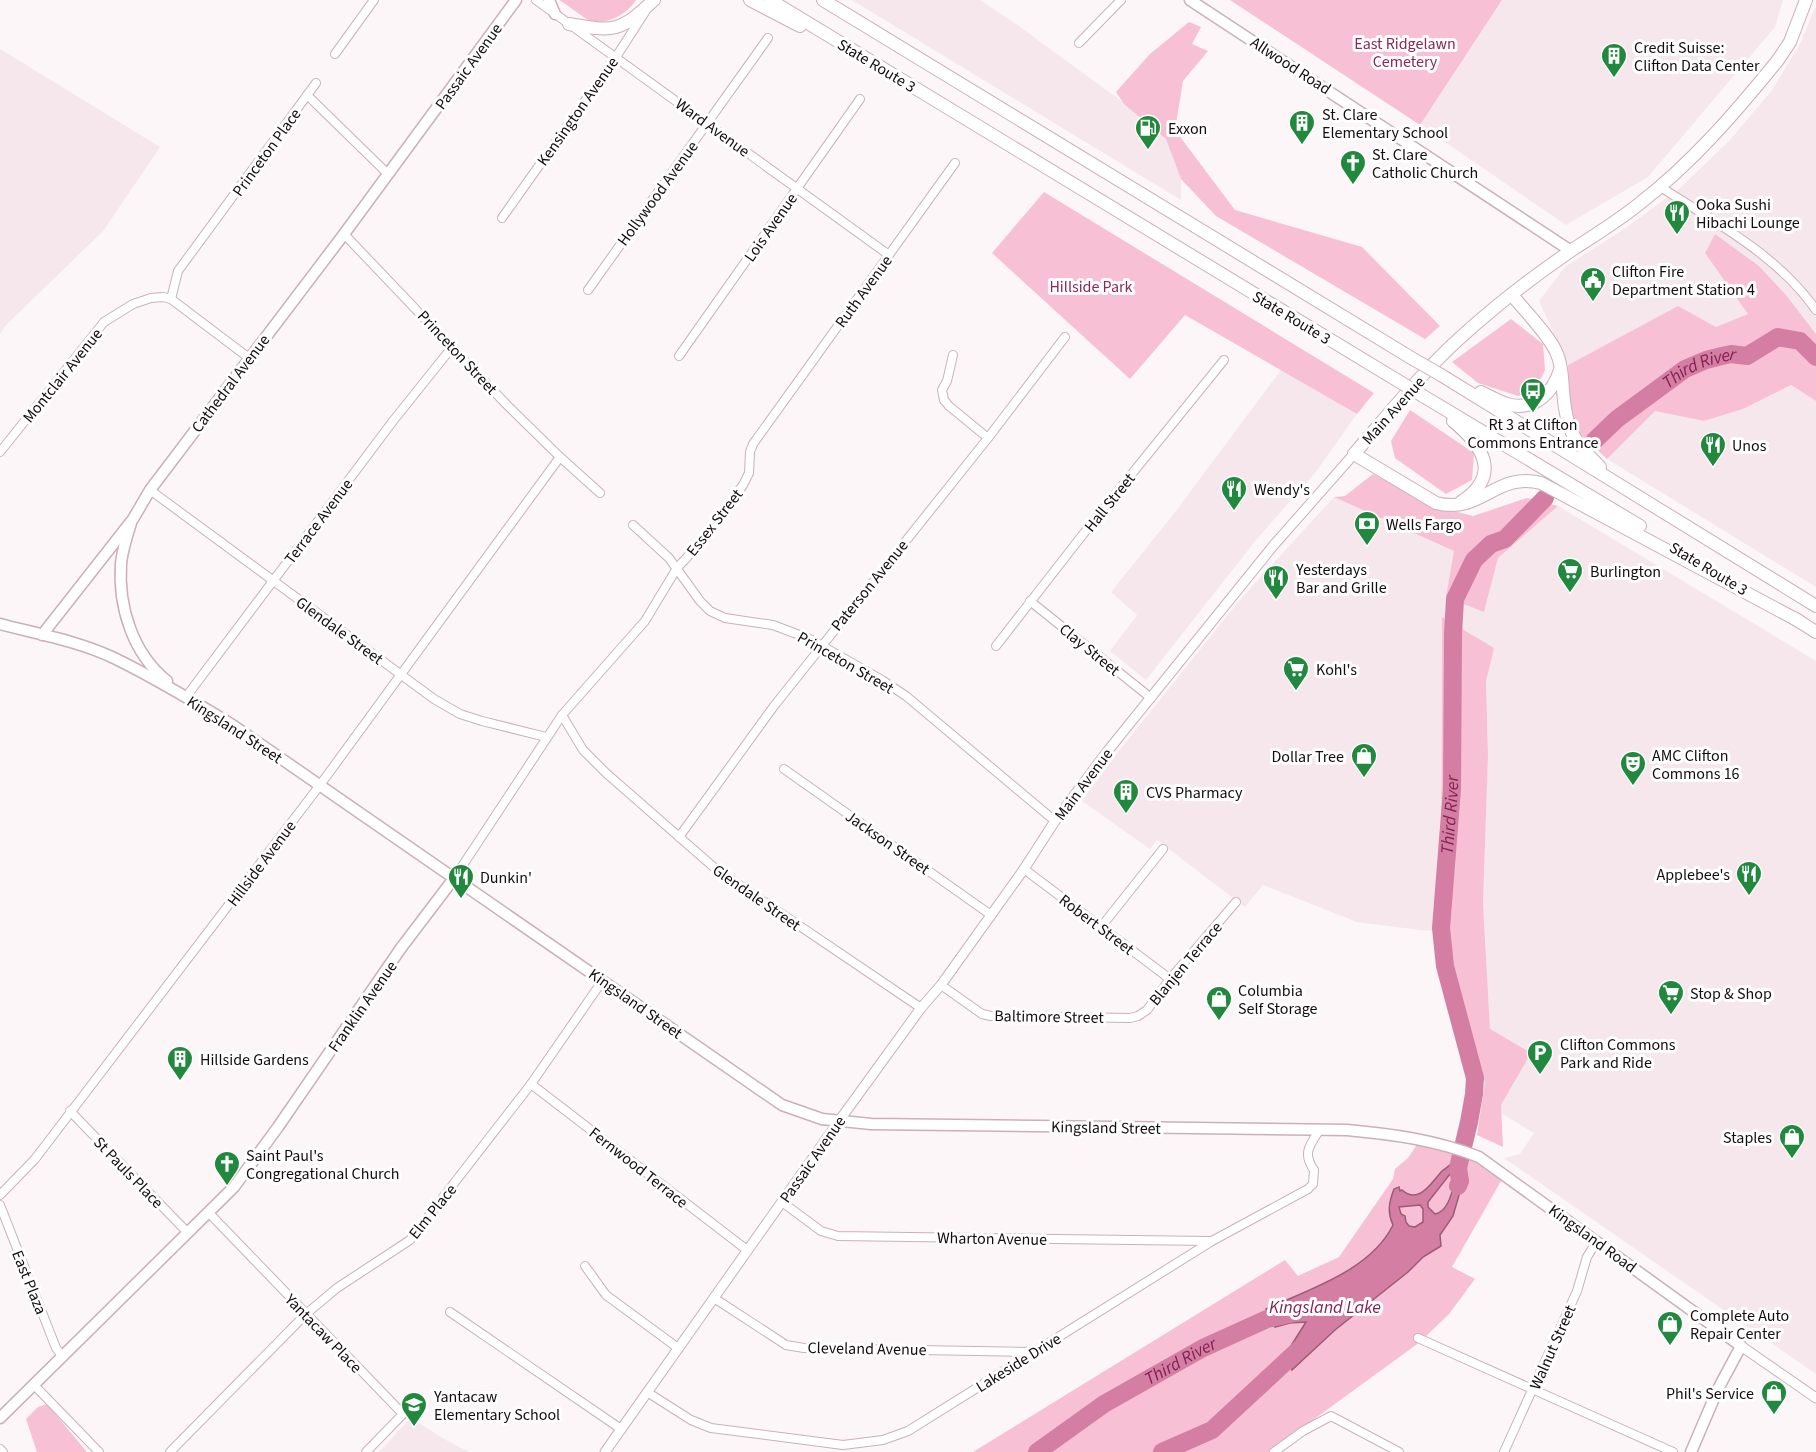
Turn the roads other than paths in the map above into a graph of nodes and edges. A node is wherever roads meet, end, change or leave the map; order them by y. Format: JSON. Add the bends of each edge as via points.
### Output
{"nodes":[{"id":1,"x":374,"y":0,"type":"edge"},
{"id":2,"x":516,"y":0,"type":"edge"},
{"id":3,"x":536,"y":0,"type":"edge"},
{"id":4,"x":549,"y":0,"type":"edge"},
{"id":5,"x":750,"y":0,"type":"edge"},
{"id":6,"x":770,"y":0,"type":"edge"},
{"id":7,"x":823,"y":0,"type":"edge"},
{"id":8,"x":1121,"y":0,"type":"edge"},
{"id":9,"x":1190,"y":0,"type":"edge"},
{"id":10,"x":1806,"y":0,"type":"edge"},
{"id":11,"x":652,"y":1,"type":"edge"},
{"id":12,"x":555,"y":14,"type":"junction"},
{"id":13,"x":569,"y":24,"type":"junction"},
{"id":14,"x":768,"y":38,"type":"dead end"},
{"id":15,"x":1079,"y":43,"type":"dead end"},
{"id":16,"x":852,"y":50,"type":"junction"},
{"id":17,"x":335,"y":54,"type":"dead end"},
{"id":18,"x":616,"y":57,"type":"junction"},
{"id":19,"x":316,"y":83,"type":"dead end"},
{"id":20,"x":307,"y":95,"type":"junction"},
{"id":21,"x":860,"y":99,"type":"dead end"},
{"id":22,"x":707,"y":123,"type":"junction"},
{"id":23,"x":420,"y":132,"type":"joint"},
{"id":24,"x":955,"y":163,"type":"dead end"},
{"id":25,"x":388,"y":174,"type":"junction"},
{"id":26,"x":1659,"y":186,"type":"junction"},
{"id":27,"x":797,"y":188,"type":"junction"},
{"id":28,"x":502,"y":218,"type":"dead end"},
{"id":29,"x":344,"y":234,"type":"junction"},
{"id":30,"x":1571,"y":251,"type":"junction"},
{"id":31,"x":889,"y":255,"type":"junction"},
{"id":32,"x":588,"y":290,"type":"dead end"},
{"id":33,"x":1512,"y":295,"type":"junction"},
{"id":34,"x":171,"y":298,"type":"junction"},
{"id":35,"x":1816,"y":310,"type":"edge"},
{"id":36,"x":1065,"y":337,"type":"dead end"},
{"id":37,"x":453,"y":346,"type":"junction"},
{"id":38,"x":953,"y":355,"type":"dead end"},
{"id":39,"x":680,"y":356,"type":"dead end"},
{"id":40,"x":249,"y":358,"type":"junction"},
{"id":41,"x":1224,"y":360,"type":"dead end"},
{"id":42,"x":1561,"y":366,"type":"junction"},
{"id":43,"x":1441,"y":375,"type":"junction"},
{"id":44,"x":1423,"y":396,"type":"junction"},
{"id":45,"x":771,"y":420,"type":"joint"},
{"id":46,"x":988,"y":438,"type":"junction"},
{"id":47,"x":0,"y":452,"type":"edge"},
{"id":48,"x":1354,"y":454,"type":"junction"},
{"id":49,"x":560,"y":458,"type":"junction"},
{"id":50,"x":1614,"y":481,"type":"junction"},
{"id":51,"x":150,"y":490,"type":"junction"},
{"id":52,"x":600,"y":493,"type":"dead end"},
{"id":53,"x":1449,"y":507,"type":"junction"},
{"id":54,"x":133,"y":519,"type":"junction"},
{"id":55,"x":633,"y":525,"type":"dead end"},
{"id":56,"x":677,"y":568,"type":"junction"},
{"id":57,"x":273,"y":580,"type":"junction"},
{"id":58,"x":1030,"y":601,"type":"junction"},
{"id":59,"x":1816,"y":606,"type":"edge"},
{"id":60,"x":645,"y":621,"type":"joint"},
{"id":61,"x":1799,"y":621,"type":"junction"},
{"id":62,"x":0,"y":624,"type":"edge"},
{"id":63,"x":1816,"y":632,"type":"edge"},
{"id":64,"x":42,"y":635,"type":"junction"},
{"id":65,"x":821,"y":645,"type":"junction"},
{"id":66,"x":996,"y":646,"type":"dead end"},
{"id":67,"x":401,"y":674,"type":"junction"},
{"id":68,"x":186,"y":697,"type":"junction"},
{"id":69,"x":1151,"y":698,"type":"junction"},
{"id":70,"x":562,"y":715,"type":"junction"},
{"id":71,"x":546,"y":737,"type":"junction"},
{"id":72,"x":784,"y":769,"type":"dead end"},
{"id":73,"x":320,"y":785,"type":"junction"},
{"id":74,"x":1055,"y":821,"type":"junction"},
{"id":75,"x":680,"y":837,"type":"junction"},
{"id":76,"x":1163,"y":849,"type":"dead end"},
{"id":77,"x":1024,"y":869,"type":"junction"},
{"id":78,"x":455,"y":878,"type":"junction"},
{"id":79,"x":1236,"y":902,"type":"dead end"},
{"id":80,"x":991,"y":915,"type":"junction"},
{"id":81,"x":1101,"y":927,"type":"junction"},
{"id":82,"x":1170,"y":979,"type":"junction"},
{"id":83,"x":603,"y":980,"type":"junction"},
{"id":84,"x":941,"y":985,"type":"junction"},
{"id":85,"x":921,"y":1008,"type":"junction"},
{"id":86,"x":1130,"y":1018,"type":"joint"},
{"id":87,"x":531,"y":1084,"type":"junction"},
{"id":88,"x":70,"y":1111,"type":"junction"},
{"id":89,"x":839,"y":1121,"type":"junction"},
{"id":90,"x":1320,"y":1129,"type":"junction"},
{"id":91,"x":1347,"y":1130,"type":"joint"},
{"id":92,"x":0,"y":1195,"type":"edge"},
{"id":93,"x":782,"y":1202,"type":"junction"},
{"id":94,"x":0,"y":1205,"type":"edge"},
{"id":95,"x":209,"y":1213,"type":"junction"},
{"id":96,"x":188,"y":1233,"type":"junction"},
{"id":97,"x":1212,"y":1241,"type":"junction"},
{"id":98,"x":1597,"y":1241,"type":"junction"},
{"id":99,"x":747,"y":1250,"type":"junction"},
{"id":100,"x":585,"y":1266,"type":"dead end"},
{"id":101,"x":714,"y":1298,"type":"junction"},
{"id":102,"x":450,"y":1312,"type":"dead end"},
{"id":103,"x":306,"y":1314,"type":"junction"},
{"id":104,"x":1418,"y":1338,"type":"dead end"},
{"id":105,"x":1741,"y":1346,"type":"junction"},
{"id":106,"x":678,"y":1348,"type":"junction"},
{"id":107,"x":1033,"y":1352,"type":"junction"},
{"id":108,"x":63,"y":1357,"type":"junction"},
{"id":109,"x":34,"y":1385,"type":"junction"},
{"id":110,"x":1532,"y":1390,"type":"junction"},
{"id":111,"x":647,"y":1392,"type":"junction"},
{"id":112,"x":1816,"y":1398,"type":"edge"},
{"id":113,"x":1,"y":1414,"type":"edge"},
{"id":114,"x":621,"y":1429,"type":"junction"},
{"id":115,"x":1383,"y":1449,"type":"edge"},
{"id":116,"x":99,"y":1452,"type":"edge"},
{"id":117,"x":170,"y":1452,"type":"edge"},
{"id":118,"x":366,"y":1452,"type":"edge"},
{"id":119,"x":605,"y":1452,"type":"edge"},
{"id":120,"x":1274,"y":1452,"type":"edge"},
{"id":121,"x":1399,"y":1452,"type":"edge"},
{"id":122,"x":1504,"y":1452,"type":"edge"},
{"id":123,"x":1673,"y":1452,"type":"edge"},
{"id":124,"x":1690,"y":1452,"type":"edge"}],
"edges":[{"from":1,"to":17,"type":"street"},
{"from":2,"to":23,"type":"main road","name":"Passaic Avenue"},
{"from":3,"to":12,"type":"street","name":"Ward Avenue"},
{"from":4,"to":12,"type":"main road"},
{"from":5,"to":16,"type":"main road"},
{"from":6,"to":16,"type":"main road","name":"State Route 3"},
{"from":7,"to":43,"type":"main road","name":"State Route 3","bridge":true},
{"from":8,"to":15,"type":"street"},
{"from":9,"to":30,"type":"main road","name":"Allwood Road"},
{"from":10,"to":26,"type":"main road","name":"Main Avenue","via":[[1790,42],[1778,60],[1689,162]]},
{"from":11,"to":13,"type":"main road","via":[[633,20],[614,28]]},
{"from":11,"to":18,"type":"street","name":"Kensington Avenue"},
{"from":12,"to":13,"type":"street","name":"Ward Avenue"},
{"from":13,"to":18,"type":"street","name":"Ward Avenue"},
{"from":14,"to":22,"type":"street","name":"Hollywood Avenue"},
{"from":16,"to":44,"type":"main road","name":"State Route 3","bridge":true},
{"from":18,"to":22,"type":"street","name":"Ward Avenue"},
{"from":18,"to":28,"type":"street","name":"Kensington Avenue"},
{"from":19,"to":20,"type":"street"},
{"from":20,"to":25,"type":"street","name":"Princeton Place"},
{"from":20,"to":34,"type":"street","name":"Princeton Place","via":[[178,271]]},
{"from":21,"to":27,"type":"street","name":"Lois Avenue"},
{"from":22,"to":27,"type":"street","name":"Ward Avenue"},
{"from":22,"to":32,"type":"street","name":"Hollywood Avenue"},
{"from":23,"to":25,"type":"main road","name":"Cathedral Avenue"},
{"from":24,"to":31,"type":"street","name":"Ruth Avenue"},
{"from":25,"to":29,"type":"main road","name":"Cathedral Avenue"},
{"from":26,"to":30,"type":"main road","name":"Main Avenue","via":[[1621,218]]},
{"from":26,"to":35,"type":"street","via":[[1773,263]]},
{"from":27,"to":31,"type":"street","name":"Ward Avenue"},
{"from":27,"to":39,"type":"street","name":"Lois Avenue"},
{"from":29,"to":37,"type":"street","name":"Princeton Street"},
{"from":29,"to":40,"type":"main road","name":"Cathedral Avenue"},
{"from":30,"to":33,"type":"main road","name":"Main Avenue"},
{"from":31,"to":45,"type":"street","name":"Ruth Avenue"},
{"from":33,"to":42,"type":"main road","via":[[1552,343]]},
{"from":33,"to":48,"type":"main road","name":"Main Avenue","via":[[1438,360]]},
{"from":34,"to":40,"type":"street"},
{"from":34,"to":47,"type":"street","name":"Montclair Avenue","via":[[151,298],[133,304],[104,322]]},
{"from":36,"to":46,"type":"street","name":"Paterson Avenue"},
{"from":37,"to":49,"type":"street","name":"Princeton Street"},
{"from":37,"to":57,"type":"street","name":"Terrace Avenue"},
{"from":38,"to":46,"type":"street","via":[[942,390],[944,400]]},
{"from":40,"to":51,"type":"main road","name":"Cathedral Avenue"},
{"from":41,"to":58,"type":"street","name":"Hall Street"},
{"from":42,"to":43,"type":"main road","via":[[1545,396],[1522,406]]},
{"from":42,"to":50,"type":"main road","via":[[1569,429],[1582,449]]},
{"from":43,"to":50,"type":"main road","name":"State Route 3"},
{"from":44,"to":53,"type":"main road","via":[[1476,442],[1485,464],[1479,486],[1470,496]]},
{"from":44,"to":61,"type":"main road","name":"State Route 3"},
{"from":45,"to":56,"type":"street","name":"Essex Street","via":[[753,444],[749,473],[743,484],[707,536]]},
{"from":46,"to":65,"type":"street","name":"Paterson Avenue"},
{"from":48,"to":53,"type":"main road"},
{"from":48,"to":69,"type":"street","name":"Main Avenue"},
{"from":49,"to":52,"type":"street","name":"Princeton Street"},
{"from":49,"to":67,"type":"street","name":"Hillside Avenue"},
{"from":50,"to":59,"type":"main road","name":"State Route 3"},
{"from":51,"to":54,"type":"main road","name":"Cathedral Avenue"},
{"from":51,"to":57,"type":"street","name":"Glendale Street"},
{"from":53,"to":61,"type":"main road","via":[[1464,505],[1520,480],[1541,483]]},
{"from":54,"to":64,"type":"main road","name":"Cathedral Avenue"},
{"from":54,"to":68,"type":"main road","via":[[121,562],[121,590],[128,624],[140,651],[156,672]]},
{"from":55,"to":56,"type":"street","name":"Princeton Street"},
{"from":56,"to":60,"type":"street","name":"Essex Street"},
{"from":56,"to":65,"type":"street","name":"Princeton Street","via":[[710,611],[725,618],[773,625]]},
{"from":57,"to":67,"type":"street","name":"Glendale Street"},
{"from":57,"to":68,"type":"street","name":"Terrace Avenue"},
{"from":58,"to":66,"type":"street","name":"Hall Street"},
{"from":58,"to":69,"type":"street","name":"Clay Street"},
{"from":60,"to":70,"type":"street","name":"Franklin Avenue"},
{"from":61,"to":63,"type":"main road","name":"State Route 3"},
{"from":62,"to":64,"type":"main road","name":"Kingsland Street"},
{"from":64,"to":68,"type":"main road","name":"Kingsland Street","via":[[113,658]]},
{"from":65,"to":74,"type":"street","name":"Princeton Street","via":[[906,696]]},
{"from":65,"to":75,"type":"street","name":"Paterson Avenue"},
{"from":67,"to":71,"type":"street","name":"Glendale Street","via":[[460,714]]},
{"from":67,"to":73,"type":"street","name":"Hillside Avenue"},
{"from":68,"to":73,"type":"main road","name":"Kingsland Street"},
{"from":69,"to":74,"type":"street","name":"Main Avenue"},
{"from":70,"to":71,"type":"street","name":"Franklin Avenue"},
{"from":70,"to":75,"type":"street","name":"Glendale Street","via":[[583,750]]},
{"from":71,"to":78,"type":"street","name":"Franklin Avenue"},
{"from":72,"to":80,"type":"street","name":"Jackson Street"},
{"from":73,"to":78,"type":"main road","name":"Kingsland Street"},
{"from":73,"to":88,"type":"street","name":"Hillside Avenue"},
{"from":74,"to":77,"type":"street","name":"Main Avenue"},
{"from":75,"to":85,"type":"street","name":"Glendale Street","via":[[717,870]]},
{"from":76,"to":81,"type":"street"},
{"from":77,"to":80,"type":"street","name":"Passaic Avenue"},
{"from":77,"to":81,"type":"street","name":"Robert Street"},
{"from":78,"to":83,"type":"main road","name":"Kingsland Street"},
{"from":78,"to":95,"type":"main road","name":"Franklin Avenue","via":[[401,948],[241,1179]]},
{"from":79,"to":82,"type":"street","name":"Blanjen Terrace"},
{"from":80,"to":84,"type":"street","name":"Passaic Avenue"},
{"from":81,"to":82,"type":"street","name":"Robert Street"},
{"from":82,"to":86,"type":"street","name":"Blanjen Terrace","via":[[1147,1010]]},
{"from":83,"to":87,"type":"street","name":"Elm Place"},
{"from":83,"to":89,"type":"main road","name":"Kingsland Street","via":[[782,1105]]},
{"from":84,"to":85,"type":"street","name":"Passaic Avenue"},
{"from":84,"to":86,"type":"street","name":"Baltimore Street","via":[[982,1014],[991,1016]]},
{"from":85,"to":89,"type":"street","name":"Passaic Avenue"},
{"from":87,"to":99,"type":"street","name":"Fernwood Terrace"},
{"from":87,"to":103,"type":"street","name":"Elm Place","via":[[410,1240],[337,1288]]},
{"from":88,"to":92,"type":"street","name":"Hillside Avenue","via":[[35,1159]]},
{"from":88,"to":96,"type":"street","name":"St Pauls Place"},
{"from":89,"to":90,"type":"main road","name":"Kingsland Street"},
{"from":89,"to":93,"type":"street","name":"Passaic Avenue"},
{"from":90,"to":91,"type":"main road","name":"Kingsland Street"},
{"from":90,"to":97,"type":"street","name":"Lakeside Drive","via":[[1308,1151],[1314,1170],[1313,1184]]},
{"from":91,"to":98,"type":"main road","name":"Kingsland Road","via":[[1470,1153]]},
{"from":93,"to":97,"type":"street","name":"Wharton Avenue","via":[[821,1231],[838,1236]]},
{"from":93,"to":99,"type":"street","name":"Passaic Avenue"},
{"from":94,"to":108,"type":"street","name":"East Plaza","via":[[56,1348]]},
{"from":95,"to":96,"type":"main road","name":"Franklin Avenue"},
{"from":95,"to":103,"type":"street","name":"Yantacaw Place"},
{"from":96,"to":108,"type":"main road","name":"Franklin Avenue"},
{"from":97,"to":107,"type":"street","name":"Lakeside Drive"},
{"from":98,"to":105,"type":"main road","name":"Kingsland Road"},
{"from":98,"to":110,"type":"street","name":"Walnut Street","via":[[1585,1261],[1577,1292]]},
{"from":99,"to":101,"type":"street","name":"Passaic Avenue"},
{"from":100,"to":106,"type":"street","via":[[606,1295]]},
{"from":101,"to":106,"type":"street","name":"Passaic Avenue"},
{"from":101,"to":107,"type":"street","name":"Cleveland Avenue","via":[[786,1345]]},
{"from":102,"to":114,"type":"street"},
{"from":103,"to":117,"type":"street","name":"Elm Place"},
{"from":103,"to":118,"type":"street","name":"Yantacaw Place","via":[[403,1414]]},
{"from":104,"to":110,"type":"street"},
{"from":105,"to":112,"type":"street","name":"Kingsland Road"},
{"from":105,"to":124,"type":"main road"},
{"from":106,"to":111,"type":"street","name":"Passaic Avenue"},
{"from":107,"to":111,"type":"street","name":"Lakeside Drive","via":[[908,1431],[861,1444],[711,1428]]},
{"from":108,"to":109,"type":"main road","name":"Franklin Avenue"},
{"from":109,"to":113,"type":"main road","name":"Franklin Avenue"},
{"from":109,"to":116,"type":"street"},
{"from":110,"to":122,"type":"street","name":"Walnut Street"},
{"from":110,"to":123,"type":"street"},
{"from":111,"to":114,"type":"street","name":"Passaic Avenue"},
{"from":114,"to":119,"type":"street","name":"Passaic Avenue"},
{"from":115,"to":120,"type":"street","via":[[1331,1416]]},
{"from":115,"to":121,"type":"street"}]}
